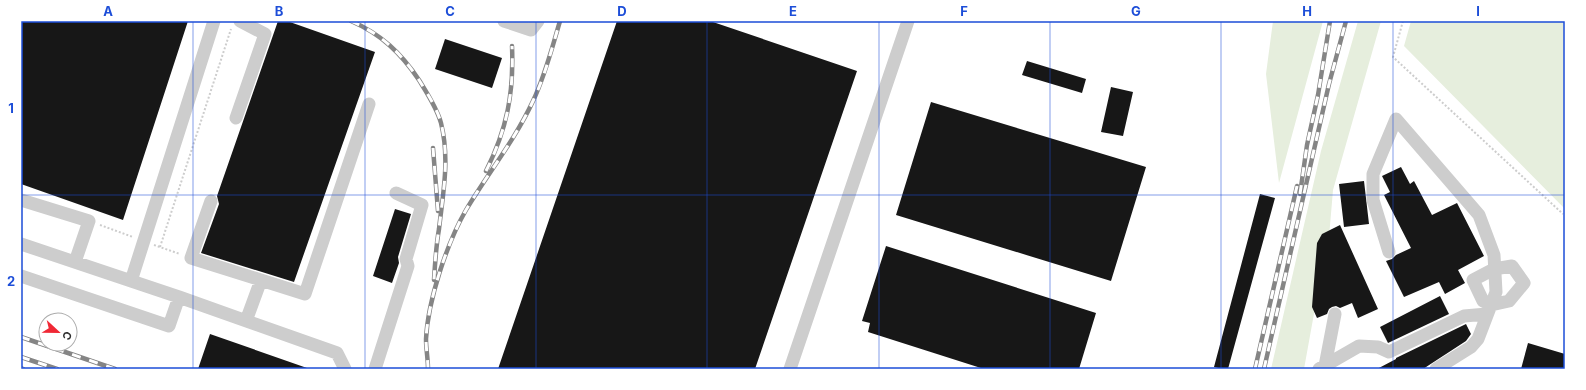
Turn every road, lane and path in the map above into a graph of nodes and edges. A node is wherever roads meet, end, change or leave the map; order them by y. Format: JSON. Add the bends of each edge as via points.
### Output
{"nodes":[{"id":1,"x":214,"y":21,"type":"edge"},
{"id":2,"x":504,"y":21,"type":"edge"},
{"id":3,"x":538,"y":21,"type":"edge"},
{"id":4,"x":908,"y":21,"type":"edge"},
{"id":5,"x":1403,"y":21,"type":"edge"},
{"id":6,"x":236,"y":25,"type":"edge"},
{"id":7,"x":369,"y":104,"type":"dead end"},
{"id":8,"x":236,"y":118,"type":"dead end"},
{"id":9,"x":396,"y":193,"type":"dead end"},
{"id":10,"x":21,"y":200,"type":"edge"},
{"id":11,"x":210,"y":201,"type":"dead end"},
{"id":12,"x":1563,"y":214,"type":"dead end"},
{"id":13,"x":21,"y":244,"type":"edge"},
{"id":14,"x":160,"y":247,"type":"dead end"},
{"id":15,"x":1389,"y":252,"type":"dead end"},
{"id":16,"x":75,"y":262,"type":"junction"},
{"id":17,"x":1494,"y":269,"type":"junction"},
{"id":18,"x":21,"y":276,"type":"edge"},
{"id":19,"x":261,"y":280,"type":"junction"},
{"id":20,"x":131,"y":281,"type":"junction"},
{"id":21,"x":179,"y":297,"type":"junction"},
{"id":22,"x":1489,"y":310,"type":"junction"},
{"id":23,"x":1336,"y":314,"type":"dead end"},
{"id":24,"x":246,"y":321,"type":"junction"},
{"id":25,"x":1322,"y":367,"type":"edge"},
{"id":26,"x":345,"y":369,"type":"edge"},
{"id":27,"x":375,"y":369,"type":"edge"},
{"id":28,"x":790,"y":369,"type":"edge"},
{"id":29,"x":1436,"y":369,"type":"edge"}],
"edges":[{"from":1,"to":20,"type":"lane"},
{"from":2,"to":3,"type":"lane","via":[[531,30]]},
{"from":4,"to":28,"type":"lane"},
{"from":5,"to":12,"type":"path","via":[[1393,57]]},
{"from":6,"to":8,"type":"lane","via":[[265,34]]},
{"from":6,"to":14,"type":"path"},
{"from":7,"to":19,"type":"lane","via":[[305,294]]},
{"from":9,"to":27,"type":"lane","via":[[422,205],[406,259],[408,266]]},
{"from":10,"to":16,"type":"lane","via":[[89,221]]},
{"from":11,"to":19,"type":"lane","via":[[192,258]]},
{"from":13,"to":16,"type":"lane"},
{"from":15,"to":17,"type":"lane","via":[[1373,200],[1373,174],[1396,119],[1479,215],[1494,255]]},
{"from":16,"to":20,"type":"lane"},
{"from":17,"to":22,"type":"lane","via":[[1496,292]]},
{"from":17,"to":22,"type":"lane","via":[[1473,280]]},
{"from":17,"to":22,"type":"lane","via":[[1512,266],[1524,283],[1509,301]]},
{"from":18,"to":21,"type":"lane","via":[[169,326]]},
{"from":19,"to":24,"type":"lane"},
{"from":20,"to":21,"type":"lane"},
{"from":21,"to":24,"type":"lane"},
{"from":22,"to":25,"type":"lane","via":[[1464,316],[1389,352],[1378,347],[1359,346]]},
{"from":22,"to":29,"type":"lane","via":[[1478,339]]},
{"from":23,"to":25,"type":"lane"},
{"from":24,"to":26,"type":"lane","via":[[337,353]]}]}
